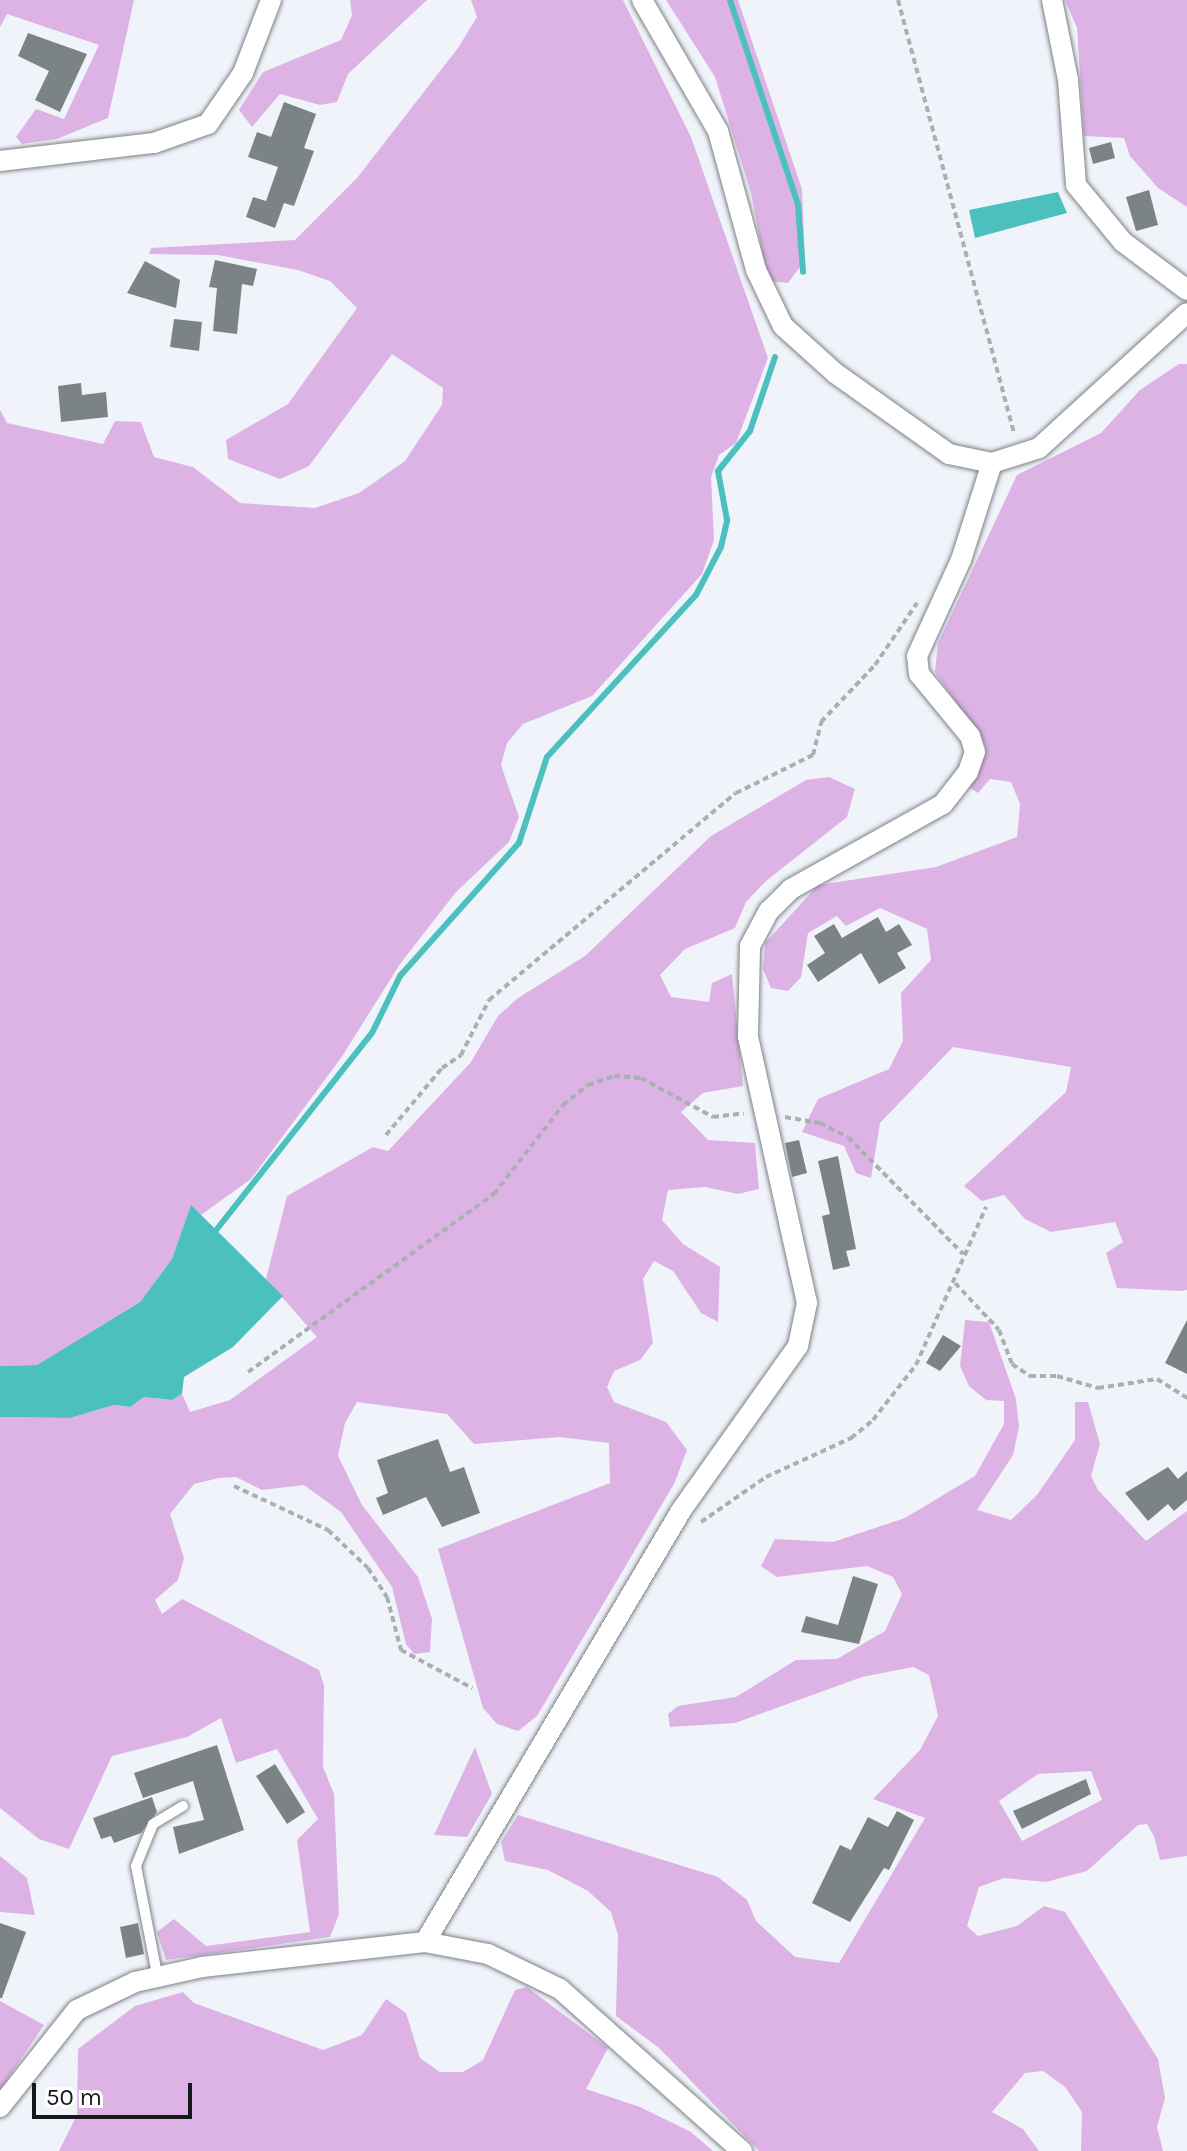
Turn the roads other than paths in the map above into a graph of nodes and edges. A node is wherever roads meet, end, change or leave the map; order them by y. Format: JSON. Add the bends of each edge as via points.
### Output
{"nodes":[{"id":1,"x":271,"y":0,"type":"edge"},
{"id":2,"x":642,"y":0,"type":"edge"},
{"id":3,"x":1052,"y":0,"type":"edge"},
{"id":4,"x":0,"y":161,"type":"edge"},
{"id":5,"x":1187,"y":290,"type":"edge"},
{"id":6,"x":1187,"y":313,"type":"edge"},
{"id":7,"x":992,"y":463,"type":"junction"},
{"id":8,"x":183,"y":1806,"type":"dead end"},
{"id":9,"x":425,"y":1942,"type":"junction"},
{"id":10,"x":157,"y":1974,"type":"junction"},
{"id":11,"x":0,"y":2107,"type":"edge"},
{"id":12,"x":742,"y":2151,"type":"edge"}],
"edges":[{"from":1,"to":4,"type":"street","via":[[243,73],[208,124],[154,143]]},
{"from":2,"to":7,"type":"street","via":[[718,131],[760,283],[783,326],[926,439],[949,454]]},
{"from":3,"to":5,"type":"street","via":[[1068,80],[1076,185],[1092,212],[1123,242]]},
{"from":6,"to":7,"type":"street","via":[[1070,425],[1020,456]]},
{"from":7,"to":9,"type":"street","via":[[961,560],[917,656],[919,674],[970,736],[975,752],[968,772],[943,804],[791,889],[769,911],[750,946],[748,1036],[807,1303],[798,1346],[672,1525]]},
{"from":8,"to":10,"type":"lane","via":[[153,1824],[136,1866]]},
{"from":9,"to":10,"type":"street"},
{"from":9,"to":12,"type":"street","via":[[488,1954],[560,1989]]},
{"from":10,"to":11,"type":"street","via":[[77,2010]]}]}
